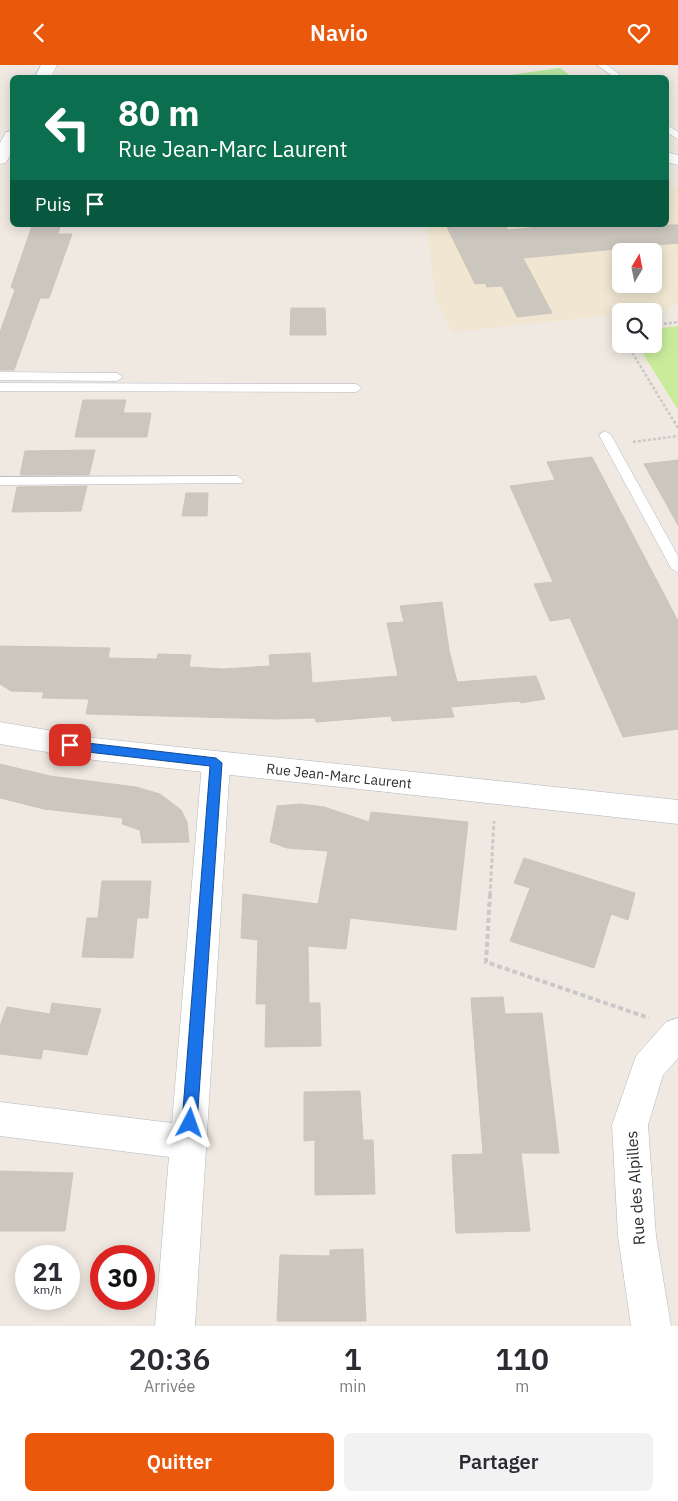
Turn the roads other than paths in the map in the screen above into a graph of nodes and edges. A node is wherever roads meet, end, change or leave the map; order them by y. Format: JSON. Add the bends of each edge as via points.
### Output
{"nodes":[{"id":1,"x":601,"y":65,"type":"edge"},
{"id":2,"x":616,"y":75,"type":"edge"},
{"id":3,"x":10,"y":141,"type":"edge"},
{"id":4,"x":5,"y":155,"type":"edge"},
{"id":5,"x":0,"y":376,"type":"edge"},
{"id":6,"x":117,"y":377,"type":"dead end"},
{"id":7,"x":0,"y":387,"type":"edge"},
{"id":8,"x":356,"y":388,"type":"dead end"},
{"id":9,"x":607,"y":441,"type":"road end"},
{"id":10,"x":237,"y":480,"type":"dead end"},
{"id":11,"x":0,"y":481,"type":"edge"},
{"id":12,"x":678,"y":568,"type":"edge"},
{"id":13,"x":0,"y":733,"type":"edge"},
{"id":14,"x":216,"y":763,"type":"junction"},
{"id":15,"x":678,"y":812,"type":"edge"},
{"id":16,"x":664,"y":1026,"type":"edge"},
{"id":17,"x":0,"y":1119,"type":"edge"},
{"id":18,"x":188,"y":1142,"type":"junction"},
{"id":19,"x":175,"y":1326,"type":"edge"},
{"id":20,"x":651,"y":1326,"type":"edge"}],
"edges":[{"from":1,"to":2,"type":"lane"},
{"from":3,"to":4,"type":"street"},
{"from":5,"to":6,"type":"lane"},
{"from":7,"to":8,"type":"lane"},
{"from":9,"to":12,"type":"lane"},
{"from":10,"to":11,"type":"lane"},
{"from":13,"to":14,"type":"street","name":"Rue Jean-Marc Laurent","via":[[94,749]]},
{"from":14,"to":15,"type":"street","name":"Rue Jean-Marc Laurent"},
{"from":14,"to":18,"type":"street"},
{"from":16,"to":20,"type":"street","name":"Rue des Alpilles","via":[[630,1125],[636,1236]]},
{"from":17,"to":18,"type":"street"},
{"from":18,"to":19,"type":"street"}]}
